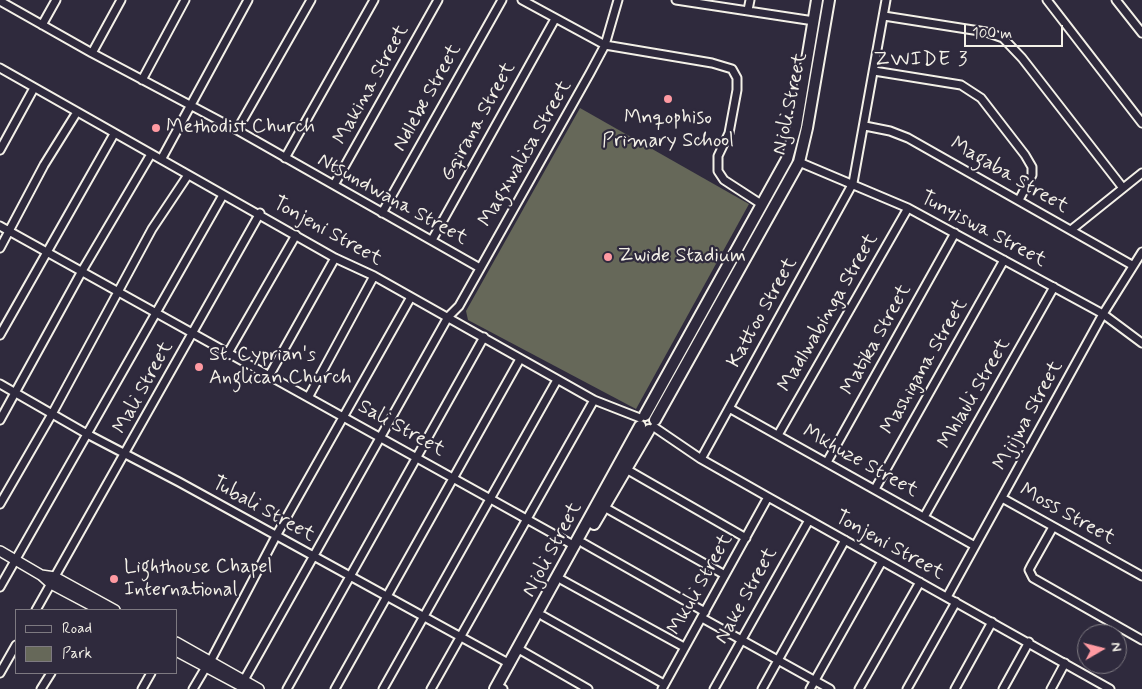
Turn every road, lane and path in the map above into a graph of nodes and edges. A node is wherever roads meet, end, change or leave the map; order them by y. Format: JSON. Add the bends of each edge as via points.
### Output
{"nodes":[{"id":1,"x":56,"y":0,"type":"edge"},
{"id":2,"x":121,"y":0,"type":"edge"},
{"id":3,"x":185,"y":0,"type":"edge"},
{"id":4,"x":248,"y":0,"type":"edge"},
{"id":5,"x":311,"y":0,"type":"edge"},
{"id":6,"x":374,"y":0,"type":"edge"},
{"id":7,"x":438,"y":0,"type":"edge"},
{"id":8,"x":502,"y":0,"type":"edge"},
{"id":9,"x":522,"y":0,"type":"edge"},
{"id":10,"x":618,"y":0,"type":"edge"},
{"id":11,"x":676,"y":0,"type":"edge"},
{"id":12,"x":750,"y":0,"type":"edge"},
{"id":13,"x":817,"y":0,"type":"edge"},
{"id":14,"x":828,"y":0,"type":"edge"},
{"id":15,"x":886,"y":0,"type":"edge"},
{"id":16,"x":1047,"y":0,"type":"edge"},
{"id":17,"x":1116,"y":0,"type":"edge"},
{"id":18,"x":0,"y":1,"type":"edge"},
{"id":19,"x":693,"y":1,"type":"edge"},
{"id":20,"x":748,"y":10,"type":"junction"},
{"id":21,"x":884,"y":16,"type":"junction"},
{"id":22,"x":555,"y":19,"type":"junction"},
{"id":23,"x":814,"y":21,"type":"junction"},
{"id":24,"x":42,"y":25,"type":"junction"},
{"id":25,"x":1142,"y":33,"type":"edge"},
{"id":26,"x":605,"y":46,"type":"junction"},
{"id":27,"x":92,"y":53,"type":"junction"},
{"id":28,"x":0,"y":68,"type":"edge"},
{"id":29,"x":874,"y":72,"type":"junction"},
{"id":30,"x":142,"y":80,"type":"junction"},
{"id":31,"x":34,"y":88,"type":"junction"},
{"id":32,"x":190,"y":106,"type":"junction"},
{"id":33,"x":76,"y":112,"type":"junction"},
{"id":34,"x":1142,"y":123,"type":"edge"},
{"id":35,"x":865,"y":126,"type":"junction"},
{"id":36,"x":237,"y":130,"type":"junction"},
{"id":37,"x":114,"y":134,"type":"junction"},
{"id":38,"x":0,"y":150,"type":"edge"},
{"id":39,"x":151,"y":154,"type":"junction"},
{"id":40,"x":162,"y":158,"type":"junction"},
{"id":41,"x":286,"y":158,"type":"junction"},
{"id":42,"x":799,"y":162,"type":"junction"},
{"id":43,"x":1142,"y":173,"type":"edge"},
{"id":44,"x":188,"y":175,"type":"junction"},
{"id":45,"x":853,"y":183,"type":"junction"},
{"id":46,"x":334,"y":185,"type":"junction"},
{"id":47,"x":1123,"y":188,"type":"junction"},
{"id":48,"x":223,"y":195,"type":"junction"},
{"id":49,"x":1018,"y":200,"type":"junction"},
{"id":50,"x":761,"y":204,"type":"junction"},
{"id":51,"x":908,"y":208,"type":"junction"},
{"id":52,"x":382,"y":213,"type":"junction"},
{"id":53,"x":260,"y":214,"type":"junction"},
{"id":54,"x":0,"y":226,"type":"edge"},
{"id":55,"x":1071,"y":230,"type":"junction"},
{"id":56,"x":9,"y":231,"type":"junction"},
{"id":57,"x":955,"y":233,"type":"junction"},
{"id":58,"x":296,"y":235,"type":"junction"},
{"id":59,"x":432,"y":240,"type":"junction"},
{"id":60,"x":0,"y":248,"type":"edge"},
{"id":61,"x":46,"y":252,"type":"junction"},
{"id":62,"x":1142,"y":252,"type":"edge"},
{"id":63,"x":335,"y":258,"type":"junction"},
{"id":64,"x":1004,"y":260,"type":"junction"},
{"id":65,"x":1132,"y":265,"type":"junction"},
{"id":66,"x":480,"y":268,"type":"junction"},
{"id":67,"x":82,"y":271,"type":"junction"},
{"id":68,"x":374,"y":276,"type":"junction"},
{"id":69,"x":1054,"y":287,"type":"junction"},
{"id":70,"x":118,"y":290,"type":"junction"},
{"id":71,"x":411,"y":297,"type":"junction"},
{"id":72,"x":156,"y":312,"type":"junction"},
{"id":73,"x":1103,"y":314,"type":"junction"},
{"id":74,"x":448,"y":317,"type":"junction"},
{"id":75,"x":193,"y":333,"type":"junction"},
{"id":76,"x":0,"y":335,"type":"edge"},
{"id":77,"x":484,"y":338,"type":"junction"},
{"id":78,"x":1142,"y":343,"type":"edge"},
{"id":79,"x":228,"y":353,"type":"junction"},
{"id":80,"x":520,"y":359,"type":"junction"},
{"id":81,"x":269,"y":376,"type":"junction"},
{"id":82,"x":557,"y":380,"type":"junction"},
{"id":83,"x":0,"y":384,"type":"edge"},
{"id":84,"x":16,"y":393,"type":"junction"},
{"id":85,"x":308,"y":396,"type":"junction"},
{"id":86,"x":594,"y":400,"type":"junction"},
{"id":87,"x":729,"y":408,"type":"junction"},
{"id":88,"x":52,"y":414,"type":"junction"},
{"id":89,"x":344,"y":416,"type":"junction"},
{"id":90,"x":0,"y":420,"type":"edge"},
{"id":91,"x":647,"y":423,"type":"junction"},
{"id":92,"x":87,"y":434,"type":"junction"},
{"id":93,"x":778,"y":436,"type":"junction"},
{"id":94,"x":381,"y":437,"type":"junction"},
{"id":95,"x":125,"y":456,"type":"junction"},
{"id":96,"x":418,"y":458,"type":"junction"},
{"id":97,"x":701,"y":459,"type":"junction"},
{"id":98,"x":827,"y":462,"type":"junction"},
{"id":99,"x":626,"y":469,"type":"junction"},
{"id":100,"x":454,"y":478,"type":"junction"},
{"id":101,"x":875,"y":489,"type":"junction"},
{"id":102,"x":768,"y":497,"type":"junction"},
{"id":103,"x":490,"y":498,"type":"junction"},
{"id":104,"x":1002,"y":498,"type":"junction"},
{"id":105,"x":0,"y":504,"type":"edge"},
{"id":106,"x":604,"y":507,"type":"junction"},
{"id":107,"x":924,"y":516,"type":"junction"},
{"id":108,"x":526,"y":520,"type":"junction"},
{"id":109,"x":809,"y":520,"type":"junction"},
{"id":110,"x":1053,"y":526,"type":"junction"},
{"id":111,"x":276,"y":536,"type":"junction"},
{"id":112,"x":746,"y":538,"type":"junction"},
{"id":113,"x":845,"y":540,"type":"junction"},
{"id":114,"x":579,"y":544,"type":"junction"},
{"id":115,"x":975,"y":546,"type":"junction"},
{"id":116,"x":0,"y":551,"type":"edge"},
{"id":117,"x":314,"y":556,"type":"junction"},
{"id":118,"x":16,"y":560,"type":"junction"},
{"id":119,"x":882,"y":561,"type":"junction"},
{"id":120,"x":724,"y":575,"type":"junction"},
{"id":121,"x":349,"y":576,"type":"junction"},
{"id":122,"x":1142,"y":576,"type":"edge"},
{"id":123,"x":562,"y":580,"type":"junction"},
{"id":124,"x":53,"y":581,"type":"junction"},
{"id":125,"x":920,"y":582,"type":"junction"},
{"id":126,"x":0,"y":587,"type":"edge"},
{"id":127,"x":386,"y":597,"type":"junction"},
{"id":128,"x":947,"y":597,"type":"junction"},
{"id":129,"x":956,"y":602,"type":"junction"},
{"id":130,"x":88,"y":608,"type":"edge"},
{"id":131,"x":37,"y":609,"type":"edge"},
{"id":132,"x":113,"y":609,"type":"edge"},
{"id":133,"x":703,"y":615,"type":"junction"},
{"id":134,"x":542,"y":616,"type":"junction"},
{"id":135,"x":423,"y":618,"type":"junction"},
{"id":136,"x":992,"y":622,"type":"junction"},
{"id":137,"x":460,"y":638,"type":"junction"},
{"id":138,"x":741,"y":640,"type":"junction"},
{"id":139,"x":1142,"y":640,"type":"edge"},
{"id":140,"x":1029,"y":642,"type":"junction"},
{"id":141,"x":178,"y":643,"type":"edge"},
{"id":142,"x":15,"y":647,"type":"edge"},
{"id":143,"x":684,"y":647,"type":"junction"},
{"id":144,"x":522,"y":651,"type":"junction"},
{"id":145,"x":178,"y":652,"type":"edge"},
{"id":146,"x":778,"y":660,"type":"junction"},
{"id":147,"x":1065,"y":663,"type":"junction"},
{"id":148,"x":209,"y":664,"type":"junction"},
{"id":149,"x":510,"y":664,"type":"junction"},
{"id":150,"x":0,"y":673,"type":"edge"},
{"id":151,"x":50,"y":674,"type":"edge"},
{"id":152,"x":151,"y":674,"type":"edge"},
{"id":153,"x":815,"y":681,"type":"junction"},
{"id":154,"x":243,"y":686,"type":"edge"},
{"id":155,"x":663,"y":687,"type":"edge"},
{"id":156,"x":41,"y":689,"type":"edge"},
{"id":157,"x":142,"y":689,"type":"edge"},
{"id":158,"x":193,"y":689,"type":"edge"},
{"id":159,"x":260,"y":689,"type":"edge"},
{"id":160,"x":287,"y":689,"type":"edge"},
{"id":161,"x":335,"y":689,"type":"edge"},
{"id":162,"x":383,"y":689,"type":"edge"},
{"id":163,"x":431,"y":689,"type":"edge"},
{"id":164,"x":500,"y":689,"type":"edge"},
{"id":165,"x":588,"y":689,"type":"edge"},
{"id":166,"x":714,"y":689,"type":"edge"},
{"id":167,"x":762,"y":689,"type":"edge"},
{"id":168,"x":810,"y":689,"type":"edge"},
{"id":169,"x":830,"y":689,"type":"edge"},
{"id":170,"x":859,"y":689,"type":"edge"},
{"id":171,"x":907,"y":689,"type":"edge"},
{"id":172,"x":955,"y":689,"type":"edge"},
{"id":173,"x":1003,"y":689,"type":"edge"},
{"id":174,"x":1051,"y":689,"type":"edge"},
{"id":175,"x":1110,"y":689,"type":"edge"}],
"edges":[{"from":1,"to":24,"type":"street"},
{"from":2,"to":27,"type":"street"},
{"from":3,"to":30,"type":"street"},
{"from":4,"to":32,"type":"street"},
{"from":5,"to":36,"type":"street"},
{"from":6,"to":41,"type":"street"},
{"from":7,"to":46,"type":"street","name":"Makina Street"},
{"from":8,"to":52,"type":"street","name":"Ndlebe Street"},
{"from":9,"to":22,"type":"street"},
{"from":10,"to":26,"type":"street","name":"Magxwalisa Street"},
{"from":11,"to":19,"type":"street"},
{"from":12,"to":20,"type":"street"},
{"from":13,"to":23,"type":"main road","name":"Njoli Street"},
{"from":14,"to":42,"type":"main road","name":"Njoli Street"},
{"from":15,"to":21,"type":"street","name":"Kattoo Street"},
{"from":16,"to":34,"type":"street"},
{"from":17,"to":25,"type":"street"},
{"from":18,"to":24,"type":"street","name":"Ntsundwana Street"},
{"from":19,"to":20,"type":"street"},
{"from":20,"to":23,"type":"street"},
{"from":21,"to":29,"type":"street","name":"Kattoo Street"},
{"from":21,"to":47,"type":"street","via":[[986,32],[1005,40]]},
{"from":22,"to":26,"type":"street"},
{"from":22,"to":59,"type":"street","name":"Gqirana Street"},
{"from":23,"to":50,"type":"main road","name":"Njoli Street","via":[[792,144]]},
{"from":24,"to":27,"type":"street","name":"Ntsundwana Street"},
{"from":26,"to":50,"type":"street","via":[[732,69],[737,90],[728,132],[718,156],[718,170],[724,180]]},
{"from":26,"to":66,"type":"street","name":"Magxwalisa Street"},
{"from":27,"to":30,"type":"street","name":"Ntsundwana Street"},
{"from":28,"to":31,"type":"street","name":"Tonjeni Street"},
{"from":29,"to":35,"type":"street","name":"Kattoo Street"},
{"from":29,"to":49,"type":"street","via":[[961,85],[981,98],[1032,167],[1030,180]]},
{"from":30,"to":32,"type":"street","name":"Ntsundwana Street"},
{"from":31,"to":33,"type":"street","name":"Tonjeni Street"},
{"from":31,"to":38,"type":"street"},
{"from":32,"to":36,"type":"street","name":"Ntsundwana Street"},
{"from":32,"to":40,"type":"street"},
{"from":33,"to":37,"type":"street","name":"Tonjeni Street"},
{"from":33,"to":56,"type":"street"},
{"from":35,"to":45,"type":"street","name":"Kattoo Street"},
{"from":35,"to":49,"type":"street","name":"Magaba Street","via":[[900,134]]},
{"from":36,"to":41,"type":"street","name":"Ntsundwana Street"},
{"from":37,"to":39,"type":"street","name":"Tonjeni Street"},
{"from":37,"to":61,"type":"street"},
{"from":39,"to":40,"type":"street","name":"Tonjeni Street"},
{"from":39,"to":67,"type":"street"},
{"from":40,"to":44,"type":"street","name":"Tonjeni Street"},
{"from":41,"to":46,"type":"street","name":"Ntsundwana Street"},
{"from":42,"to":45,"type":"street","name":"Tunyiswa Street"},
{"from":42,"to":91,"type":"main road","name":"Njoli Street"},
{"from":43,"to":47,"type":"street"},
{"from":44,"to":48,"type":"street","name":"Tonjeni Street"},
{"from":44,"to":70,"type":"street","via":[[152,229]]},
{"from":45,"to":51,"type":"street","name":"Tunyiswa Street"},
{"from":45,"to":87,"type":"street","name":"Kattoo Street"},
{"from":46,"to":52,"type":"street","name":"Ntsundwana Street"},
{"from":47,"to":55,"type":"street"},
{"from":48,"to":53,"type":"street","name":"Tonjeni Street"},
{"from":48,"to":72,"type":"street"},
{"from":49,"to":55,"type":"street","name":"Magaba Street"},
{"from":50,"to":91,"type":"main road","name":"Njoli Street"},
{"from":51,"to":57,"type":"street","name":"Tunyiswa Street"},
{"from":51,"to":93,"type":"street","name":"Madlwabinga Street"},
{"from":52,"to":59,"type":"street","name":"Ntsundwana Street"},
{"from":53,"to":58,"type":"street","name":"Tonjeni Street"},
{"from":53,"to":75,"type":"street","name":"Mali Street"},
{"from":54,"to":56,"type":"street","name":"Sali Street"},
{"from":55,"to":65,"type":"street","name":"Magaba Street"},
{"from":56,"to":60,"type":"street"},
{"from":56,"to":61,"type":"street","name":"Sali Street"},
{"from":57,"to":64,"type":"street","name":"Tunyiswa Street"},
{"from":57,"to":98,"type":"street","name":"Matika Street"},
{"from":58,"to":63,"type":"street","name":"Tonjeni Street"},
{"from":58,"to":79,"type":"street"},
{"from":59,"to":66,"type":"street","name":"Ntsundwana Street"},
{"from":61,"to":67,"type":"street","name":"Sali Street"},
{"from":61,"to":76,"type":"street"},
{"from":62,"to":65,"type":"street","name":"Mjijwa Street"},
{"from":63,"to":68,"type":"street","name":"Tonjeni Street"},
{"from":63,"to":81,"type":"street"},
{"from":64,"to":69,"type":"street","name":"Tunyiswa Street"},
{"from":64,"to":101,"type":"street","name":"Mashigana Street"},
{"from":65,"to":73,"type":"street","name":"Mjijwa Street"},
{"from":66,"to":74,"type":"street","name":"Magxwalisa Street","via":[[459,306]]},
{"from":67,"to":70,"type":"street","name":"Sali Street"},
{"from":67,"to":84,"type":"street"},
{"from":68,"to":71,"type":"street","name":"Tonjeni Street"},
{"from":68,"to":85,"type":"street"},
{"from":69,"to":73,"type":"street","name":"Tunyiswa Street"},
{"from":69,"to":107,"type":"street","name":"Mhlauli Street"},
{"from":70,"to":72,"type":"street","name":"Sali Street"},
{"from":70,"to":88,"type":"street"},
{"from":71,"to":74,"type":"street","name":"Tonjeni Street"},
{"from":71,"to":89,"type":"street"},
{"from":72,"to":75,"type":"street","name":"Sali Street"},
{"from":72,"to":92,"type":"street"},
{"from":73,"to":78,"type":"street","name":"Tunyiswa Street"},
{"from":73,"to":104,"type":"street","name":"Mjijwa Street"},
{"from":74,"to":77,"type":"street","name":"Tonjeni Street"},
{"from":74,"to":94,"type":"street","name":"Magxwalisa Street"},
{"from":75,"to":79,"type":"street","name":"Sali Street"},
{"from":75,"to":95,"type":"street","name":"Mali Street"},
{"from":77,"to":80,"type":"street","name":"Tonjeni Street"},
{"from":77,"to":96,"type":"street"},
{"from":79,"to":81,"type":"street","name":"Sali Street"},
{"from":80,"to":82,"type":"street","name":"Tonjeni Street"},
{"from":80,"to":100,"type":"street"},
{"from":81,"to":85,"type":"street","name":"Sali Street"},
{"from":82,"to":86,"type":"street","name":"Tonjeni Street"},
{"from":82,"to":103,"type":"street"},
{"from":83,"to":84,"type":"street","name":"Tubali Street"},
{"from":84,"to":88,"type":"street","name":"Tubali Street"},
{"from":84,"to":90,"type":"street"},
{"from":85,"to":89,"type":"street","name":"Sali Street"},
{"from":86,"to":91,"type":"street","name":"Tonjeni Street"},
{"from":86,"to":108,"type":"street"},
{"from":87,"to":93,"type":"street","name":"Mkhuze Street"},
{"from":87,"to":97,"type":"street","name":"Kattoo Street"},
{"from":88,"to":92,"type":"street","name":"Tubali Street"},
{"from":88,"to":105,"type":"street"},
{"from":89,"to":94,"type":"street","name":"Sali Street"},
{"from":89,"to":111,"type":"street"},
{"from":91,"to":97,"type":"street","name":"Tonjeni Street"},
{"from":91,"to":99,"type":"main road","name":"Njoli Street"},
{"from":91,"to":114,"type":"main road","name":"Njoli Street"},
{"from":92,"to":95,"type":"street","name":"Tubali Street"},
{"from":92,"to":118,"type":"street"},
{"from":93,"to":98,"type":"street","name":"Mkhuze Street"},
{"from":94,"to":96,"type":"street","name":"Sali Street"},
{"from":94,"to":117,"type":"street","name":"Magxwalisa Street"},
{"from":95,"to":111,"type":"street","name":"Tubali Street"},
{"from":95,"to":124,"type":"street","name":"Mali Street"},
{"from":96,"to":100,"type":"street","name":"Sali Street"},
{"from":96,"to":121,"type":"street"},
{"from":97,"to":102,"type":"street","name":"Tonjeni Street"},
{"from":98,"to":101,"type":"street","name":"Mkhuze Street"},
{"from":99,"to":106,"type":"main road","name":"Njoli Street"},
{"from":99,"to":112,"type":"street"},
{"from":100,"to":103,"type":"street","name":"Sali Street"},
{"from":100,"to":127,"type":"street"},
{"from":101,"to":107,"type":"street","name":"Mkhuze Street"},
{"from":102,"to":109,"type":"street","name":"Tonjeni Street"},
{"from":102,"to":112,"type":"street","name":"Mkuli Street"},
{"from":103,"to":108,"type":"street","name":"Sali Street"},
{"from":103,"to":135,"type":"street"},
{"from":104,"to":110,"type":"street","name":"Moss Street"},
{"from":104,"to":115,"type":"street","name":"Mjijwa Street"},
{"from":106,"to":114,"type":"main road","name":"Njoli Street"},
{"from":106,"to":120,"type":"street"},
{"from":107,"to":115,"type":"street","name":"Mkhuze Street"},
{"from":108,"to":114,"type":"street","name":"Sali Street"},
{"from":108,"to":137,"type":"street"},
{"from":109,"to":113,"type":"street","name":"Tonjeni Street"},
{"from":109,"to":138,"type":"street","name":"Nake Street"},
{"from":110,"to":122,"type":"street","name":"Moss Street"},
{"from":110,"to":139,"type":"street","via":[[1031,566],[1032,578]]},
{"from":111,"to":117,"type":"street","name":"Tubali Street"},
{"from":111,"to":148,"type":"street"},
{"from":112,"to":120,"type":"street","name":"Mkuli Street"},
{"from":113,"to":119,"type":"street","name":"Tonjeni Street"},
{"from":113,"to":146,"type":"street"},
{"from":114,"to":123,"type":"main road","name":"Njoli Street"},
{"from":114,"to":133,"type":"street","name":"Sali Street"},
{"from":114,"to":149,"type":"main road","name":"Njoli Street"},
{"from":115,"to":128,"type":"street","name":"Mjijwa Street"},
{"from":116,"to":118,"type":"street"},
{"from":117,"to":121,"type":"street","name":"Tubali Street"},
{"from":117,"to":154,"type":"street","name":"Magxwalisa Street"},
{"from":118,"to":124,"type":"street"},
{"from":118,"to":126,"type":"street"},
{"from":119,"to":125,"type":"street","name":"Tonjeni Street"},
{"from":119,"to":153,"type":"street"},
{"from":120,"to":133,"type":"street","name":"Mkuli Street"},
{"from":121,"to":127,"type":"street","name":"Tubali Street"},
{"from":121,"to":160,"type":"street"},
{"from":123,"to":134,"type":"main road","name":"Njoli Street"},
{"from":123,"to":143,"type":"street"},
{"from":124,"to":130,"type":"street"},
{"from":124,"to":131,"type":"street","name":"Mali Street"},
{"from":124,"to":132,"type":"street"},
{"from":125,"to":128,"type":"street","name":"Tonjeni Street"},
{"from":125,"to":170,"type":"street"},
{"from":127,"to":135,"type":"street","name":"Tubali Street"},
{"from":127,"to":161,"type":"street"},
{"from":128,"to":129,"type":"street","name":"Tonjeni Street"},
{"from":129,"to":136,"type":"street","name":"Tonjeni Street"},
{"from":129,"to":171,"type":"street"},
{"from":133,"to":138,"type":"street","name":"Sali Street"},
{"from":133,"to":143,"type":"street","name":"Mkuli Street"},
{"from":134,"to":144,"type":"main road","name":"Njoli Street"},
{"from":134,"to":155,"type":"street"},
{"from":135,"to":137,"type":"street","name":"Tubali Street"},
{"from":135,"to":162,"type":"street"},
{"from":136,"to":140,"type":"street","name":"Tonjeni Street"},
{"from":136,"to":172,"type":"street"},
{"from":137,"to":149,"type":"street","name":"Tubali Street"},
{"from":137,"to":163,"type":"street"},
{"from":138,"to":146,"type":"street","name":"Sali Street"},
{"from":138,"to":166,"type":"street","name":"Nake Street"},
{"from":140,"to":147,"type":"street","name":"Tonjeni Street"},
{"from":140,"to":173,"type":"street"},
{"from":141,"to":148,"type":"street"},
{"from":142,"to":150,"type":"street"},
{"from":143,"to":155,"type":"street","name":"Mkuli Street"},
{"from":144,"to":164,"type":"main road","name":"Njoli Street"},
{"from":144,"to":165,"type":"street"},
{"from":145,"to":148,"type":"street"},
{"from":146,"to":153,"type":"street","name":"Sali Street"},
{"from":146,"to":167,"type":"street"},
{"from":147,"to":174,"type":"street"},
{"from":147,"to":175,"type":"street","name":"Tonjeni Street"},
{"from":148,"to":154,"type":"street"},
{"from":148,"to":158,"type":"street"},
{"from":149,"to":164,"type":"main road","name":"Njoli Street"},
{"from":151,"to":156,"type":"street"},
{"from":152,"to":157,"type":"street"},
{"from":153,"to":168,"type":"street"},
{"from":153,"to":169,"type":"street","name":"Sali Street"},
{"from":154,"to":159,"type":"street"}]}
